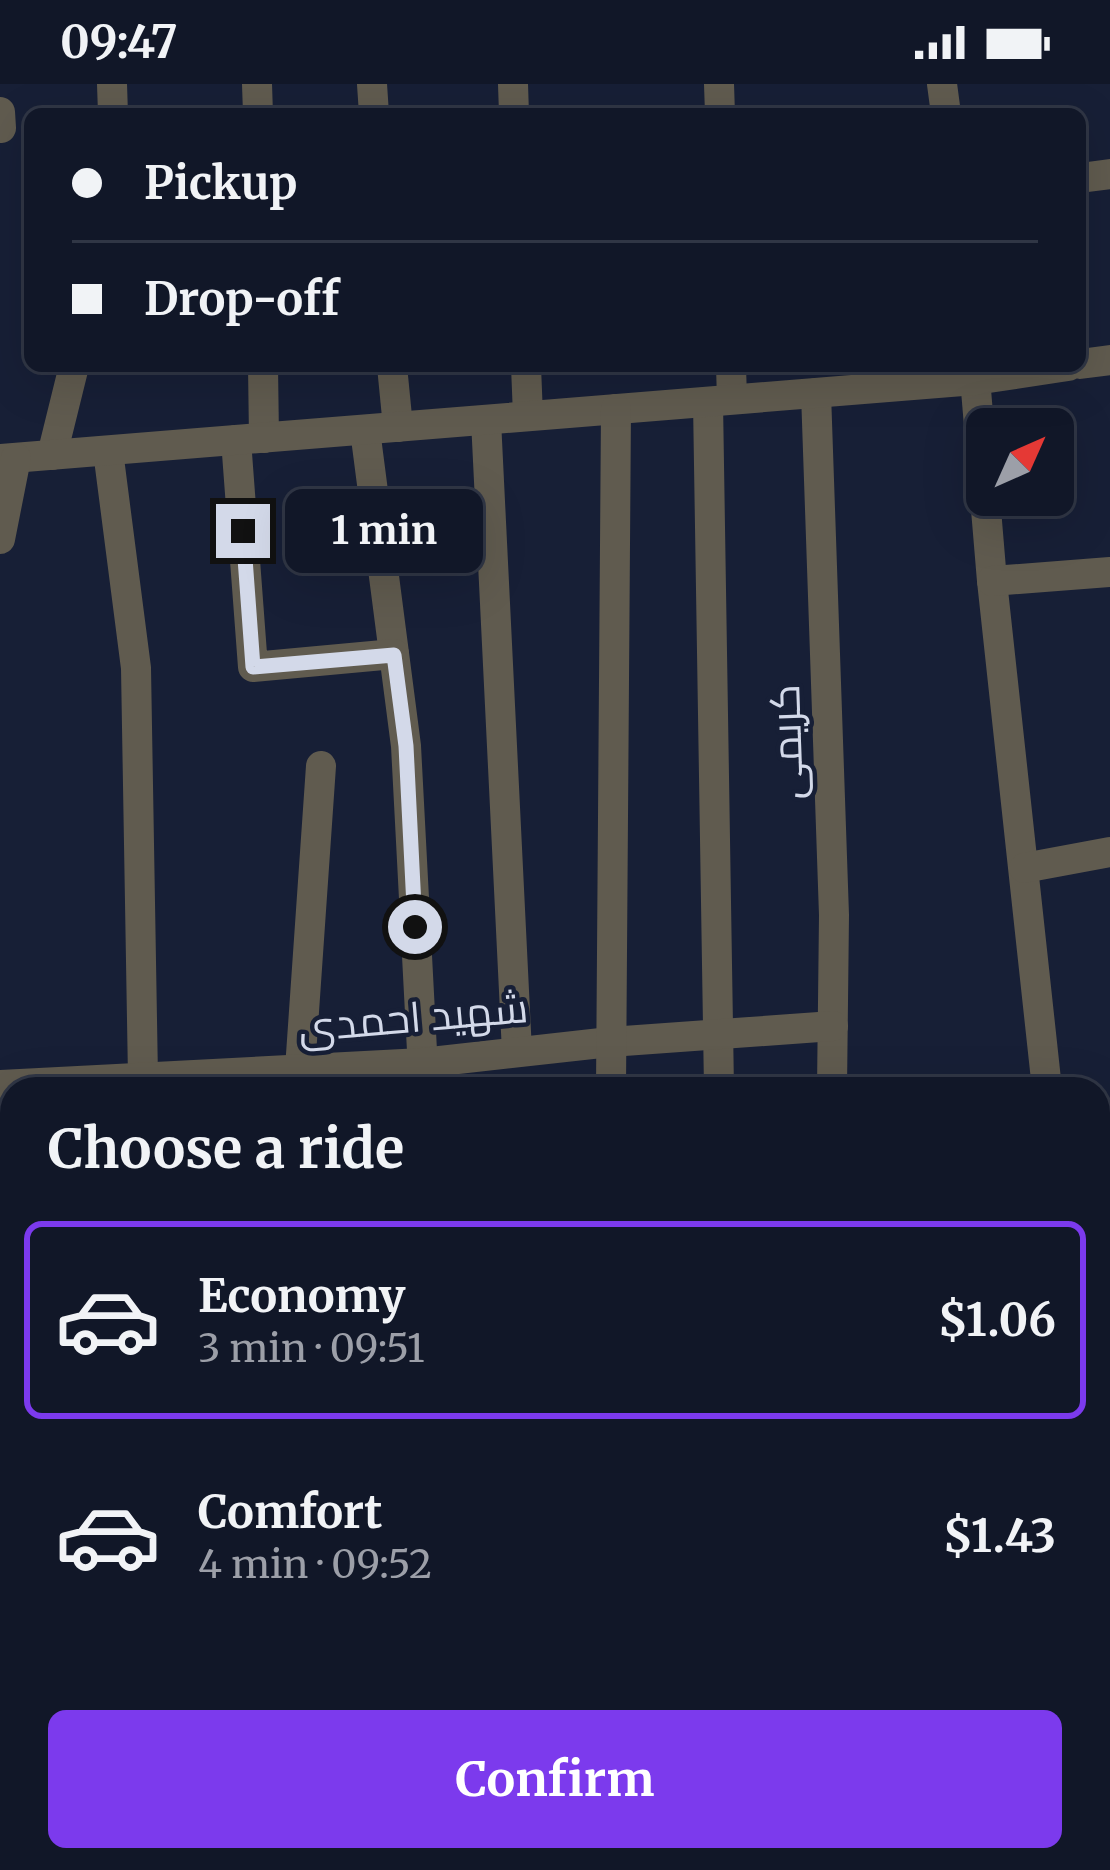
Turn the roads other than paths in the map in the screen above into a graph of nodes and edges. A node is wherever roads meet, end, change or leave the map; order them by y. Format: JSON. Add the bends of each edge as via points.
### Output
{"nodes":[{"id":1,"x":0,"y":112,"type":"edge"},
{"id":2,"x":1,"y":128,"type":"edge"},
{"id":3,"x":73,"y":372,"type":"edge"},
{"id":4,"x":261,"y":372,"type":"edge"},
{"id":5,"x":393,"y":372,"type":"edge"},
{"id":6,"x":526,"y":372,"type":"edge"},
{"id":7,"x":729,"y":372,"type":"edge"},
{"id":8,"x":974,"y":373,"type":"edge"},
{"id":9,"x":816,"y":393,"type":"junction"},
{"id":10,"x":720,"y":401,"type":"junction"},
{"id":11,"x":616,"y":409,"type":"junction"},
{"id":12,"x":528,"y":416,"type":"junction"},
{"id":13,"x":485,"y":420,"type":"junction"},
{"id":14,"x":398,"y":427,"type":"junction"},
{"id":15,"x":365,"y":430,"type":"junction"},
{"id":16,"x":250,"y":439,"type":"junction"},
{"id":17,"x":108,"y":451,"type":"junction"},
{"id":18,"x":52,"y":455,"type":"junction"},
{"id":19,"x":8,"y":459,"type":"edge"},
{"id":20,"x":0,"y":539,"type":"edge"},
{"id":21,"x":1110,"y":572,"type":"edge"},
{"id":22,"x":992,"y":580,"type":"junction"},
{"id":23,"x":394,"y":655,"type":"junction"},
{"id":24,"x":321,"y":766,"type":"dead end"},
{"id":25,"x":1110,"y":852,"type":"edge"},
{"id":26,"x":1024,"y":868,"type":"junction"},
{"id":27,"x":833,"y":1026,"type":"junction"},
{"id":28,"x":718,"y":1034,"type":"junction"},
{"id":29,"x":610,"y":1042,"type":"junction"},
{"id":30,"x":517,"y":1052,"type":"junction"},
{"id":31,"x":300,"y":1069,"type":"junction"},
{"id":32,"x":423,"y":1076,"type":"edge"},
{"id":33,"x":143,"y":1077,"type":"edge"},
{"id":34,"x":160,"y":1077,"type":"edge"},
{"id":35,"x":611,"y":1077,"type":"edge"},
{"id":36,"x":718,"y":1077,"type":"edge"},
{"id":37,"x":832,"y":1077,"type":"edge"},
{"id":38,"x":1046,"y":1077,"type":"edge"}],
"edges":[{"from":1,"to":2,"type":"street"},
{"from":3,"to":18,"type":"street"},
{"from":4,"to":16,"type":"street"},
{"from":5,"to":14,"type":"street"},
{"from":6,"to":12,"type":"street"},
{"from":7,"to":10,"type":"street"},
{"from":8,"to":9,"type":"street"},
{"from":8,"to":22,"type":"street"},
{"from":9,"to":10,"type":"street"},
{"from":9,"to":27,"type":"street","name":"کریمی"},
{"from":10,"to":11,"type":"street"},
{"from":10,"to":28,"type":"street"},
{"from":11,"to":12,"type":"street"},
{"from":11,"to":29,"type":"street"},
{"from":12,"to":13,"type":"street"},
{"from":13,"to":14,"type":"street"},
{"from":13,"to":30,"type":"street"},
{"from":14,"to":15,"type":"street"},
{"from":15,"to":16,"type":"street"},
{"from":15,"to":23,"type":"street"},
{"from":16,"to":17,"type":"street"},
{"from":16,"to":23,"type":"street","via":[[253,667]]},
{"from":17,"to":18,"type":"street"},
{"from":17,"to":33,"type":"street","via":[[136,668]]},
{"from":18,"to":19,"type":"street"},
{"from":19,"to":20,"type":"street"},
{"from":21,"to":22,"type":"street"},
{"from":22,"to":26,"type":"street"},
{"from":23,"to":32,"type":"street"},
{"from":24,"to":31,"type":"street"},
{"from":25,"to":26,"type":"street"},
{"from":26,"to":38,"type":"street"},
{"from":27,"to":28,"type":"street","name":"شهید احمدی"},
{"from":27,"to":37,"type":"street","name":"کریمی"},
{"from":28,"to":29,"type":"street","name":"شهید احمدی"},
{"from":28,"to":36,"type":"street"},
{"from":29,"to":30,"type":"street","name":"شهید احمدی"},
{"from":29,"to":35,"type":"street"},
{"from":30,"to":32,"type":"street","name":"شهید احمدی"},
{"from":31,"to":32,"type":"street","name":"شهید احمدی"},
{"from":31,"to":34,"type":"street","name":"شهید احمدی"}]}
